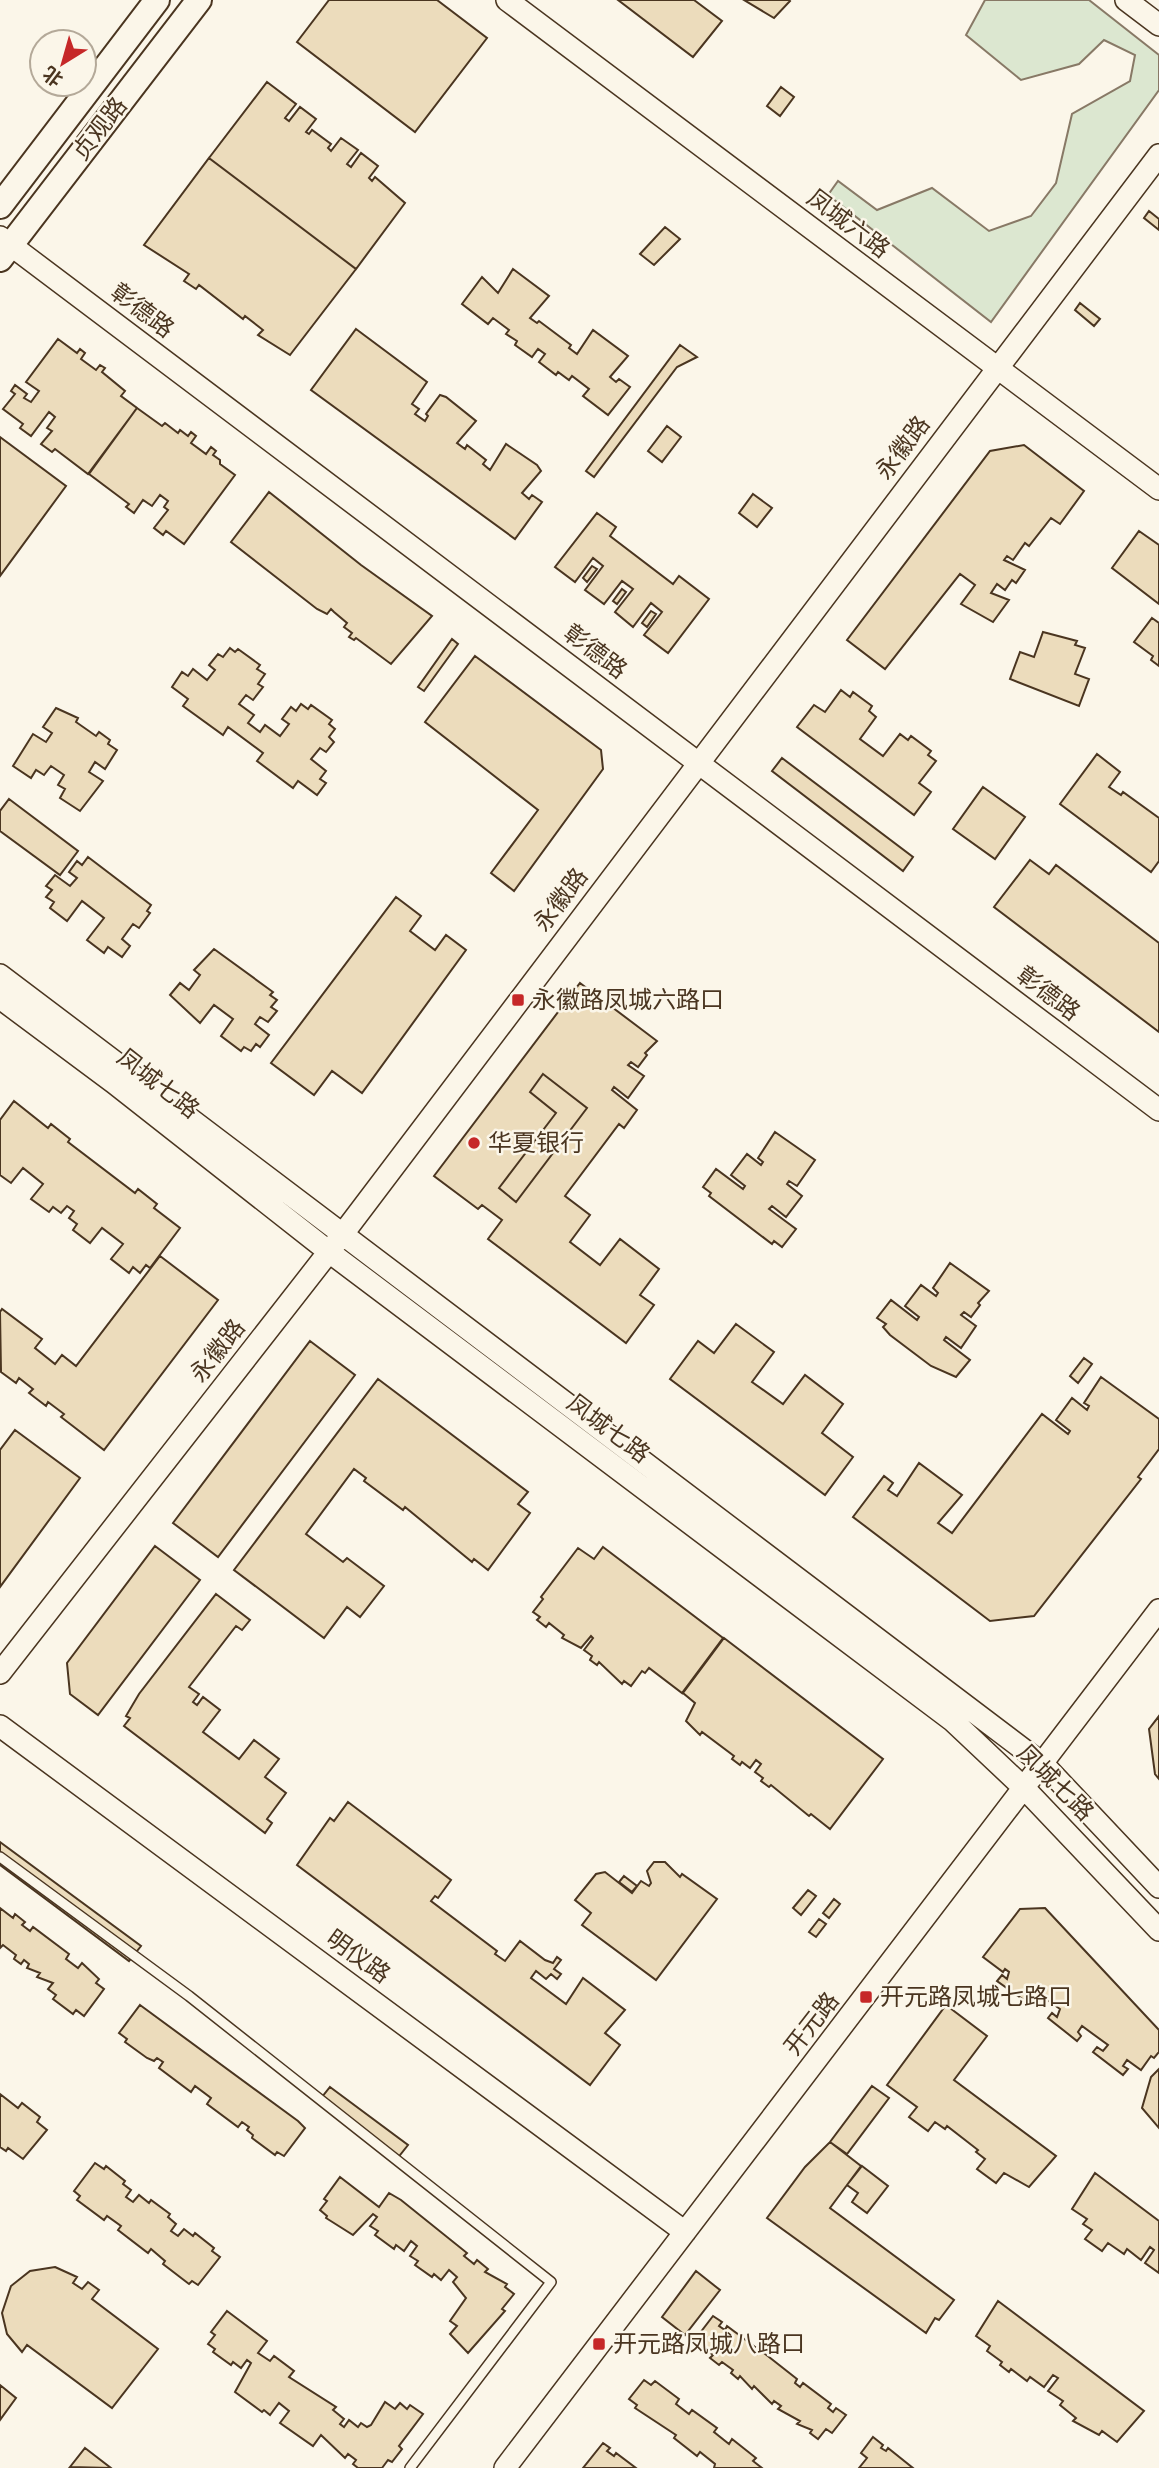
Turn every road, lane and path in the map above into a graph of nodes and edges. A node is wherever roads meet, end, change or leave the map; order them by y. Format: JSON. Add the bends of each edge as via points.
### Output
{"nodes":[{"id":1,"x":157,"y":0,"type":"edge"},
{"id":2,"x":199,"y":0,"type":"edge"},
{"id":3,"x":507,"y":0,"type":"edge"},
{"id":4,"x":1126,"y":0,"type":"edge"},
{"id":5,"x":1159,"y":25,"type":"edge"},
{"id":6,"x":1159,"y":155,"type":"edge"},
{"id":7,"x":0,"y":206,"type":"edge"},
{"id":8,"x":4,"y":247,"type":"edge"},
{"id":9,"x":996,"y":368,"type":"junction"},
{"id":10,"x":1159,"y":489,"type":"edge"},
{"id":11,"x":698,"y":763,"type":"junction"},
{"id":12,"x":0,"y":975,"type":"edge"},
{"id":13,"x":0,"y":998,"type":"edge"},
{"id":14,"x":1159,"y":1110,"type":"edge"},
{"id":15,"x":335,"y":1243,"type":"junction"},
{"id":16,"x":1159,"y":1610,"type":"edge"},
{"id":17,"x":0,"y":1673,"type":"edge"},
{"id":18,"x":0,"y":1726,"type":"edge"},
{"id":19,"x":1044,"y":1765,"type":"junction"},
{"id":20,"x":1026,"y":1789,"type":"junction"},
{"id":21,"x":0,"y":1857,"type":"edge"},
{"id":22,"x":1159,"y":1887,"type":"edge"},
{"id":23,"x":1159,"y":1930,"type":"edge"},
{"id":24,"x":685,"y":2232,"type":"junction"},
{"id":25,"x":410,"y":2468,"type":"edge"},
{"id":26,"x":505,"y":2468,"type":"edge"}],
"edges":[{"from":1,"to":7,"type":"main road","name":"贞观路"},
{"from":2,"to":8,"type":"main road","name":"贞观路"},
{"from":3,"to":9,"type":"street","name":"凤城六路"},
{"from":4,"to":5,"type":"street"},
{"from":6,"to":9,"type":"street","name":"永徽路"},
{"from":8,"to":11,"type":"street","name":"彰德路"},
{"from":9,"to":10,"type":"street","name":"凤城六路"},
{"from":9,"to":11,"type":"street","name":"永徽路"},
{"from":11,"to":14,"type":"street","name":"彰德路"},
{"from":11,"to":15,"type":"street","name":"永徽路"},
{"from":12,"to":15,"type":"street","name":"凤城七路"},
{"from":13,"to":15,"type":"street","name":"凤城七路"},
{"from":15,"to":17,"type":"street","name":"永徽路"},
{"from":15,"to":19,"type":"street","name":"凤城七路"},
{"from":15,"to":20,"type":"street","name":"凤城七路","via":[[953,1721]]},
{"from":16,"to":19,"type":"street","name":"开元路"},
{"from":18,"to":24,"type":"street","name":"明仪路"},
{"from":19,"to":20,"type":"street","name":"开元路"},
{"from":19,"to":22,"type":"street","name":"凤城七路"},
{"from":20,"to":23,"type":"street","name":"凤城七路"},
{"from":20,"to":24,"type":"street","name":"开元路"},
{"from":21,"to":25,"type":"lane","via":[[189,1996],[551,2282]]},
{"from":24,"to":26,"type":"street","name":"开元路"}]}
